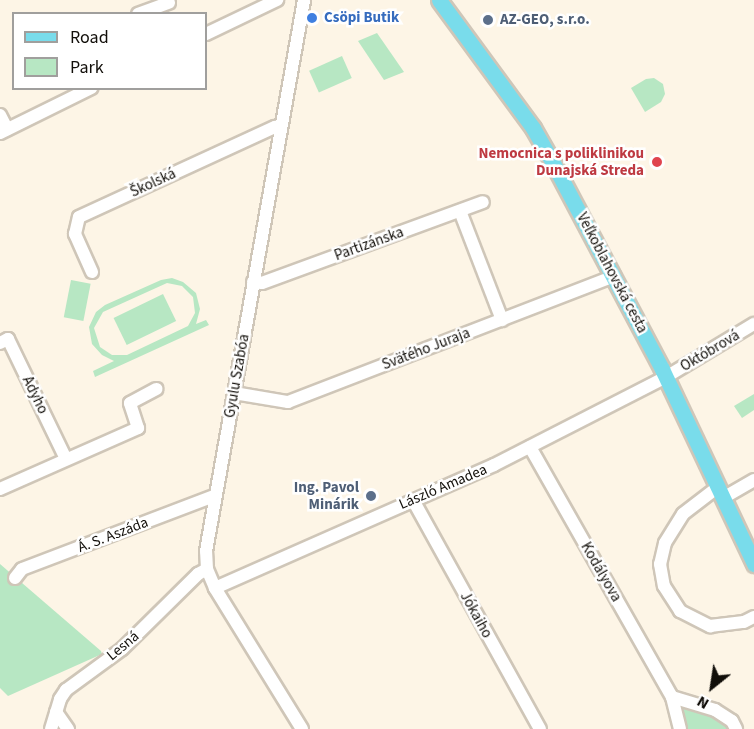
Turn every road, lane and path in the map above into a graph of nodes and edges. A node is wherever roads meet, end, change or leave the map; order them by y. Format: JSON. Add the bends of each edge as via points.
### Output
{"nodes":[{"id":1,"x":277,"y":0,"type":"edge"},
{"id":2,"x":304,"y":0,"type":"edge"},
{"id":3,"x":439,"y":0,"type":"edge"},
{"id":4,"x":169,"y":3,"type":"dead end"},
{"id":5,"x":144,"y":12,"type":"edge"},
{"id":6,"x":207,"y":34,"type":"edge"},
{"id":7,"x":87,"y":90,"type":"edge"},
{"id":8,"x":0,"y":115,"type":"edge"},
{"id":9,"x":281,"y":128,"type":"junction"},
{"id":10,"x":4,"y":131,"type":"edge"},
{"id":11,"x":483,"y":202,"type":"dead end"},
{"id":12,"x":460,"y":211,"type":"junction"},
{"id":13,"x":92,"y":272,"type":"dead end"},
{"id":14,"x":615,"y":276,"type":"junction"},
{"id":15,"x":253,"y":282,"type":"junction"},
{"id":16,"x":502,"y":320,"type":"junction"},
{"id":17,"x":754,"y":324,"type":"edge"},
{"id":18,"x":0,"y":343,"type":"edge"},
{"id":19,"x":666,"y":376,"type":"junction"},
{"id":20,"x":156,"y":389,"type":"dead end"},
{"id":21,"x":234,"y":393,"type":"junction"},
{"id":22,"x":530,"y":447,"type":"junction"},
{"id":23,"x":66,"y":459,"type":"junction"},
{"id":24,"x":754,"y":480,"type":"edge"},
{"id":25,"x":0,"y":489,"type":"edge"},
{"id":26,"x":720,"y":492,"type":"junction"},
{"id":27,"x":214,"y":496,"type":"junction"},
{"id":28,"x":413,"y":500,"type":"junction"},
{"id":29,"x":754,"y":564,"type":"edge"},
{"id":30,"x":207,"y":569,"type":"junction"},
{"id":31,"x":15,"y":578,"type":"dead end"},
{"id":32,"x":215,"y":588,"type":"junction"},
{"id":33,"x":754,"y":616,"type":"edge"},
{"id":34,"x":672,"y":697,"type":"junction"},
{"id":35,"x":56,"y":712,"type":"junction"},
{"id":36,"x":51,"y":729,"type":"edge"},
{"id":37,"x":68,"y":729,"type":"edge"},
{"id":38,"x":302,"y":729,"type":"edge"},
{"id":39,"x":540,"y":729,"type":"edge"},
{"id":40,"x":680,"y":729,"type":"edge"},
{"id":41,"x":736,"y":729,"type":"edge"}],
"edges":[{"from":1,"to":6,"type":"street"},
{"from":2,"to":9,"type":"street","name":"Gyulu Szabóa"},
{"from":3,"to":14,"type":"main road","name":"Veľkoblahovská cesta","via":[[532,128]]},
{"from":4,"to":5,"type":"street"},
{"from":7,"to":10,"type":"street"},
{"from":8,"to":10,"type":"street"},
{"from":9,"to":13,"type":"street","name":"Školská","via":[[275,127],[79,217],[75,234]]},
{"from":9,"to":15,"type":"street","name":"Gyulu Szabóa"},
{"from":11,"to":12,"type":"street","name":"Partizánska"},
{"from":12,"to":15,"type":"street","name":"Partizánska","via":[[262,284]]},
{"from":12,"to":16,"type":"street"},
{"from":14,"to":16,"type":"street","name":"Svätého Juraja"},
{"from":14,"to":19,"type":"main road","name":"Veľkoblahovská cesta"},
{"from":15,"to":21,"type":"street","name":"Gyulu Szabóa"},
{"from":16,"to":21,"type":"street","name":"Svätého Juraja","via":[[288,402]]},
{"from":17,"to":19,"type":"street","name":"Októbrová"},
{"from":18,"to":23,"type":"street","name":"Adyho","via":[[8,339]]},
{"from":19,"to":22,"type":"street","name":"László Amadea"},
{"from":19,"to":26,"type":"main road","name":"Veľkoblahovská cesta"},
{"from":20,"to":23,"type":"street","via":[[130,403],[138,428]]},
{"from":21,"to":27,"type":"street","name":"Gyulu Szabóa"},
{"from":22,"to":28,"type":"street","name":"László Amadea"},
{"from":22,"to":34,"type":"street","name":"Kodályova"},
{"from":23,"to":25,"type":"street"},
{"from":24,"to":26,"type":"street"},
{"from":26,"to":29,"type":"main road","name":"Veľkoblahovská cesta"},
{"from":26,"to":33,"type":"street","via":[[683,514],[665,543],[660,564],[663,586],[680,611],[710,626],[744,622]]},
{"from":27,"to":30,"type":"street","name":"Gyulu Szabóa"},
{"from":27,"to":31,"type":"street","name":"Á. S. Aszáda","via":[[22,569]]},
{"from":28,"to":32,"type":"street","name":"László Amadea"},
{"from":28,"to":39,"type":"street","name":"Jókaiho"},
{"from":30,"to":32,"type":"street","name":"Gyulu Szabóa"},
{"from":30,"to":35,"type":"street","name":"Lesná","via":[[122,649],[66,690]]},
{"from":32,"to":38,"type":"street","name":"Gyulu Szabóa"},
{"from":34,"to":40,"type":"street","name":"Kodályova"},
{"from":34,"to":41,"type":"street","via":[[724,714]]},
{"from":35,"to":36,"type":"street","name":"Lesná"},
{"from":35,"to":37,"type":"street"}]}
